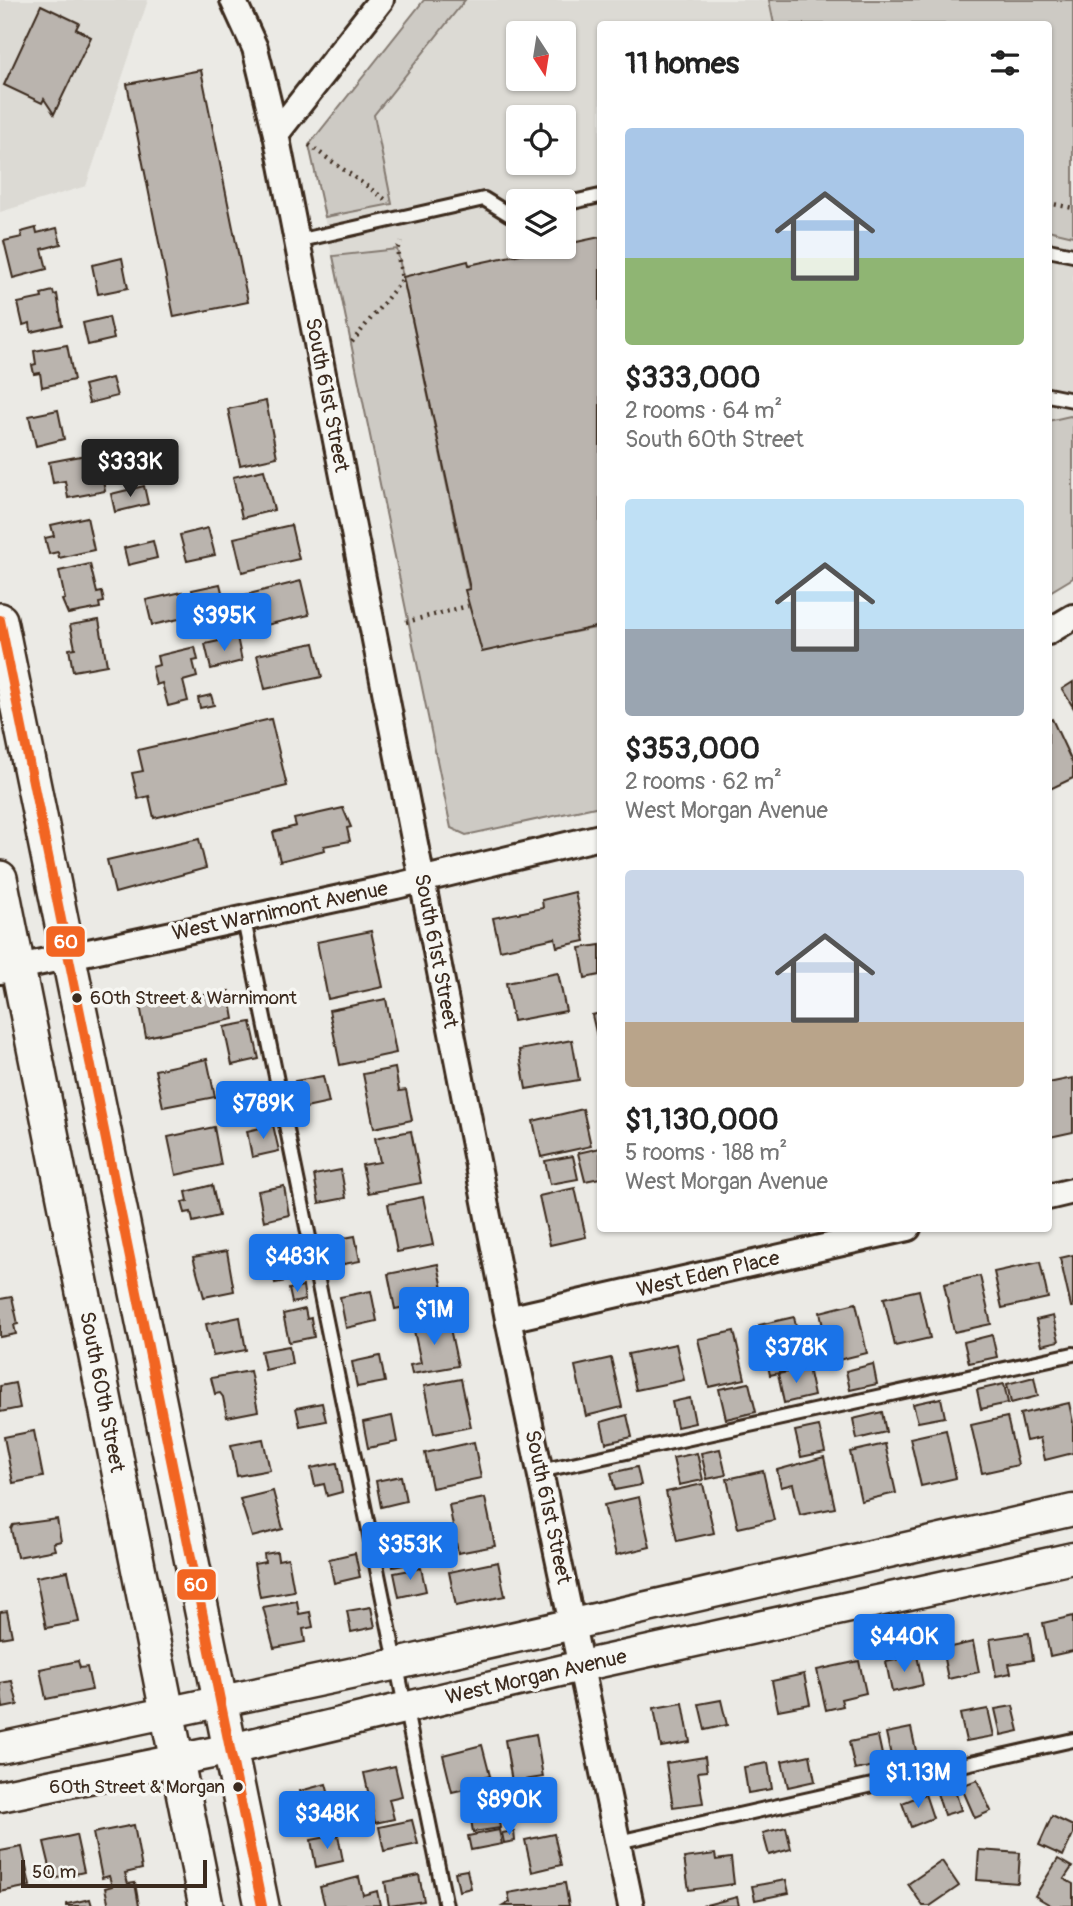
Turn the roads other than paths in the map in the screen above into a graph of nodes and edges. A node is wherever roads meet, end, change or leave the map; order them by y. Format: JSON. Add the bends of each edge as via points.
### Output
{"nodes":[{"id":1,"x":233,"y":0,"type":"edge"},
{"id":2,"x":381,"y":0,"type":"edge"},
{"id":3,"x":276,"y":134,"type":"junction"},
{"id":4,"x":597,"y":197,"type":"edge"},
{"id":5,"x":576,"y":201,"type":"edge"},
{"id":6,"x":506,"y":213,"type":"edge"},
{"id":7,"x":297,"y":241,"type":"junction"},
{"id":8,"x":1052,"y":251,"type":"edge"},
{"id":9,"x":1073,"y":255,"type":"edge"},
{"id":10,"x":1052,"y":396,"type":"edge"},
{"id":11,"x":1073,"y":400,"type":"edge"},
{"id":12,"x":1073,"y":617,"type":"edge"},
{"id":13,"x":0,"y":620,"type":"edge"},
{"id":14,"x":1052,"y":630,"type":"edge"},
{"id":15,"x":597,"y":838,"type":"edge"},
{"id":16,"x":0,"y":878,"type":"edge"},
{"id":17,"x":422,"y":880,"type":"junction"},
{"id":18,"x":244,"y":920,"type":"junction"},
{"id":19,"x":67,"y":957,"type":"junction"},
{"id":20,"x":9,"y":969,"type":"edge"},
{"id":21,"x":1073,"y":1191,"type":"edge"},
{"id":22,"x":1052,"y":1196,"type":"edge"},
{"id":23,"x":891,"y":1232,"type":"edge"},
{"id":24,"x":508,"y":1320,"type":"junction"},
{"id":25,"x":1073,"y":1354,"type":"edge"},
{"id":26,"x":540,"y":1471,"type":"junction"},
{"id":27,"x":1073,"y":1510,"type":"edge"},
{"id":28,"x":1073,"y":1558,"type":"edge"},
{"id":29,"x":573,"y":1623,"type":"junction"},
{"id":30,"x":397,"y":1664,"type":"junction"},
{"id":31,"x":581,"y":1666,"type":"junction"},
{"id":32,"x":221,"y":1702,"type":"junction"},
{"id":33,"x":405,"y":1708,"type":"junction"},
{"id":34,"x":167,"y":1714,"type":"junction"},
{"id":35,"x":1073,"y":1740,"type":"edge"},
{"id":36,"x":0,"y":1748,"type":"edge"},
{"id":37,"x":231,"y":1749,"type":"junction"},
{"id":38,"x":176,"y":1760,"type":"junction"},
{"id":39,"x":0,"y":1796,"type":"edge"},
{"id":40,"x":618,"y":1842,"type":"junction"},
{"id":41,"x":206,"y":1906,"type":"edge"},
{"id":42,"x":262,"y":1906,"type":"edge"},
{"id":43,"x":446,"y":1906,"type":"edge"},
{"id":44,"x":631,"y":1906,"type":"edge"}],
"edges":[{"from":1,"to":3,"type":"street","name":"South 61st Street","via":[[255,48]]},
{"from":2,"to":3,"type":"street"},
{"from":3,"to":7,"type":"street","name":"South 61st Street"},
{"from":4,"to":5,"type":"lane"},
{"from":6,"to":7,"type":"lane","via":[[484,199]]},
{"from":7,"to":17,"type":"street","name":"South 61st Street"},
{"from":8,"to":9,"type":"lane"},
{"from":10,"to":11,"type":"lane"},
{"from":12,"to":14,"type":"street"},
{"from":13,"to":19,"type":"main road"},
{"from":15,"to":17,"type":"street","name":"West Warnimont Avenue"},
{"from":16,"to":20,"type":"main road","name":"South 60th Street"},
{"from":17,"to":18,"type":"street","name":"West Warnimont Avenue"},
{"from":17,"to":24,"type":"street","name":"South 61st Street"},
{"from":18,"to":19,"type":"street","name":"West Warnimont Avenue"},
{"from":18,"to":30,"type":"lane"},
{"from":19,"to":20,"type":"street","name":"West Warnimont Avenue"},
{"from":19,"to":32,"type":"main road"},
{"from":20,"to":34,"type":"main road","name":"South 60th Street"},
{"from":21,"to":22,"type":"street"},
{"from":23,"to":24,"type":"street","name":"West Eden Place"},
{"from":24,"to":26,"type":"street","name":"South 61st Street"},
{"from":25,"to":26,"type":"lane"},
{"from":26,"to":29,"type":"street","name":"South 61st Street"},
{"from":27,"to":29,"type":"street","name":"West Morgan Avenue"},
{"from":28,"to":31,"type":"street","name":"West Morgan Avenue"},
{"from":29,"to":30,"type":"street","name":"West Morgan Avenue"},
{"from":29,"to":31,"type":"street","name":"South 61st Street"},
{"from":30,"to":32,"type":"street","name":"West Morgan Avenue"},
{"from":30,"to":33,"type":"lane"},
{"from":31,"to":33,"type":"street","name":"West Morgan Avenue"},
{"from":31,"to":40,"type":"street","name":"South 61st Street"},
{"from":32,"to":34,"type":"street","name":"West Morgan Avenue"},
{"from":32,"to":37,"type":"main road"},
{"from":33,"to":37,"type":"street","name":"West Morgan Avenue"},
{"from":33,"to":43,"type":"lane"},
{"from":34,"to":36,"type":"street","name":"West Morgan Avenue"},
{"from":34,"to":38,"type":"main road","name":"South 60th Street"},
{"from":35,"to":40,"type":"lane"},
{"from":37,"to":38,"type":"street","name":"West Morgan Avenue"},
{"from":37,"to":42,"type":"main road"},
{"from":38,"to":39,"type":"street","name":"West Morgan Avenue"},
{"from":38,"to":41,"type":"main road","name":"South 60th Street"},
{"from":40,"to":44,"type":"street","name":"South 61st Street"}]}
